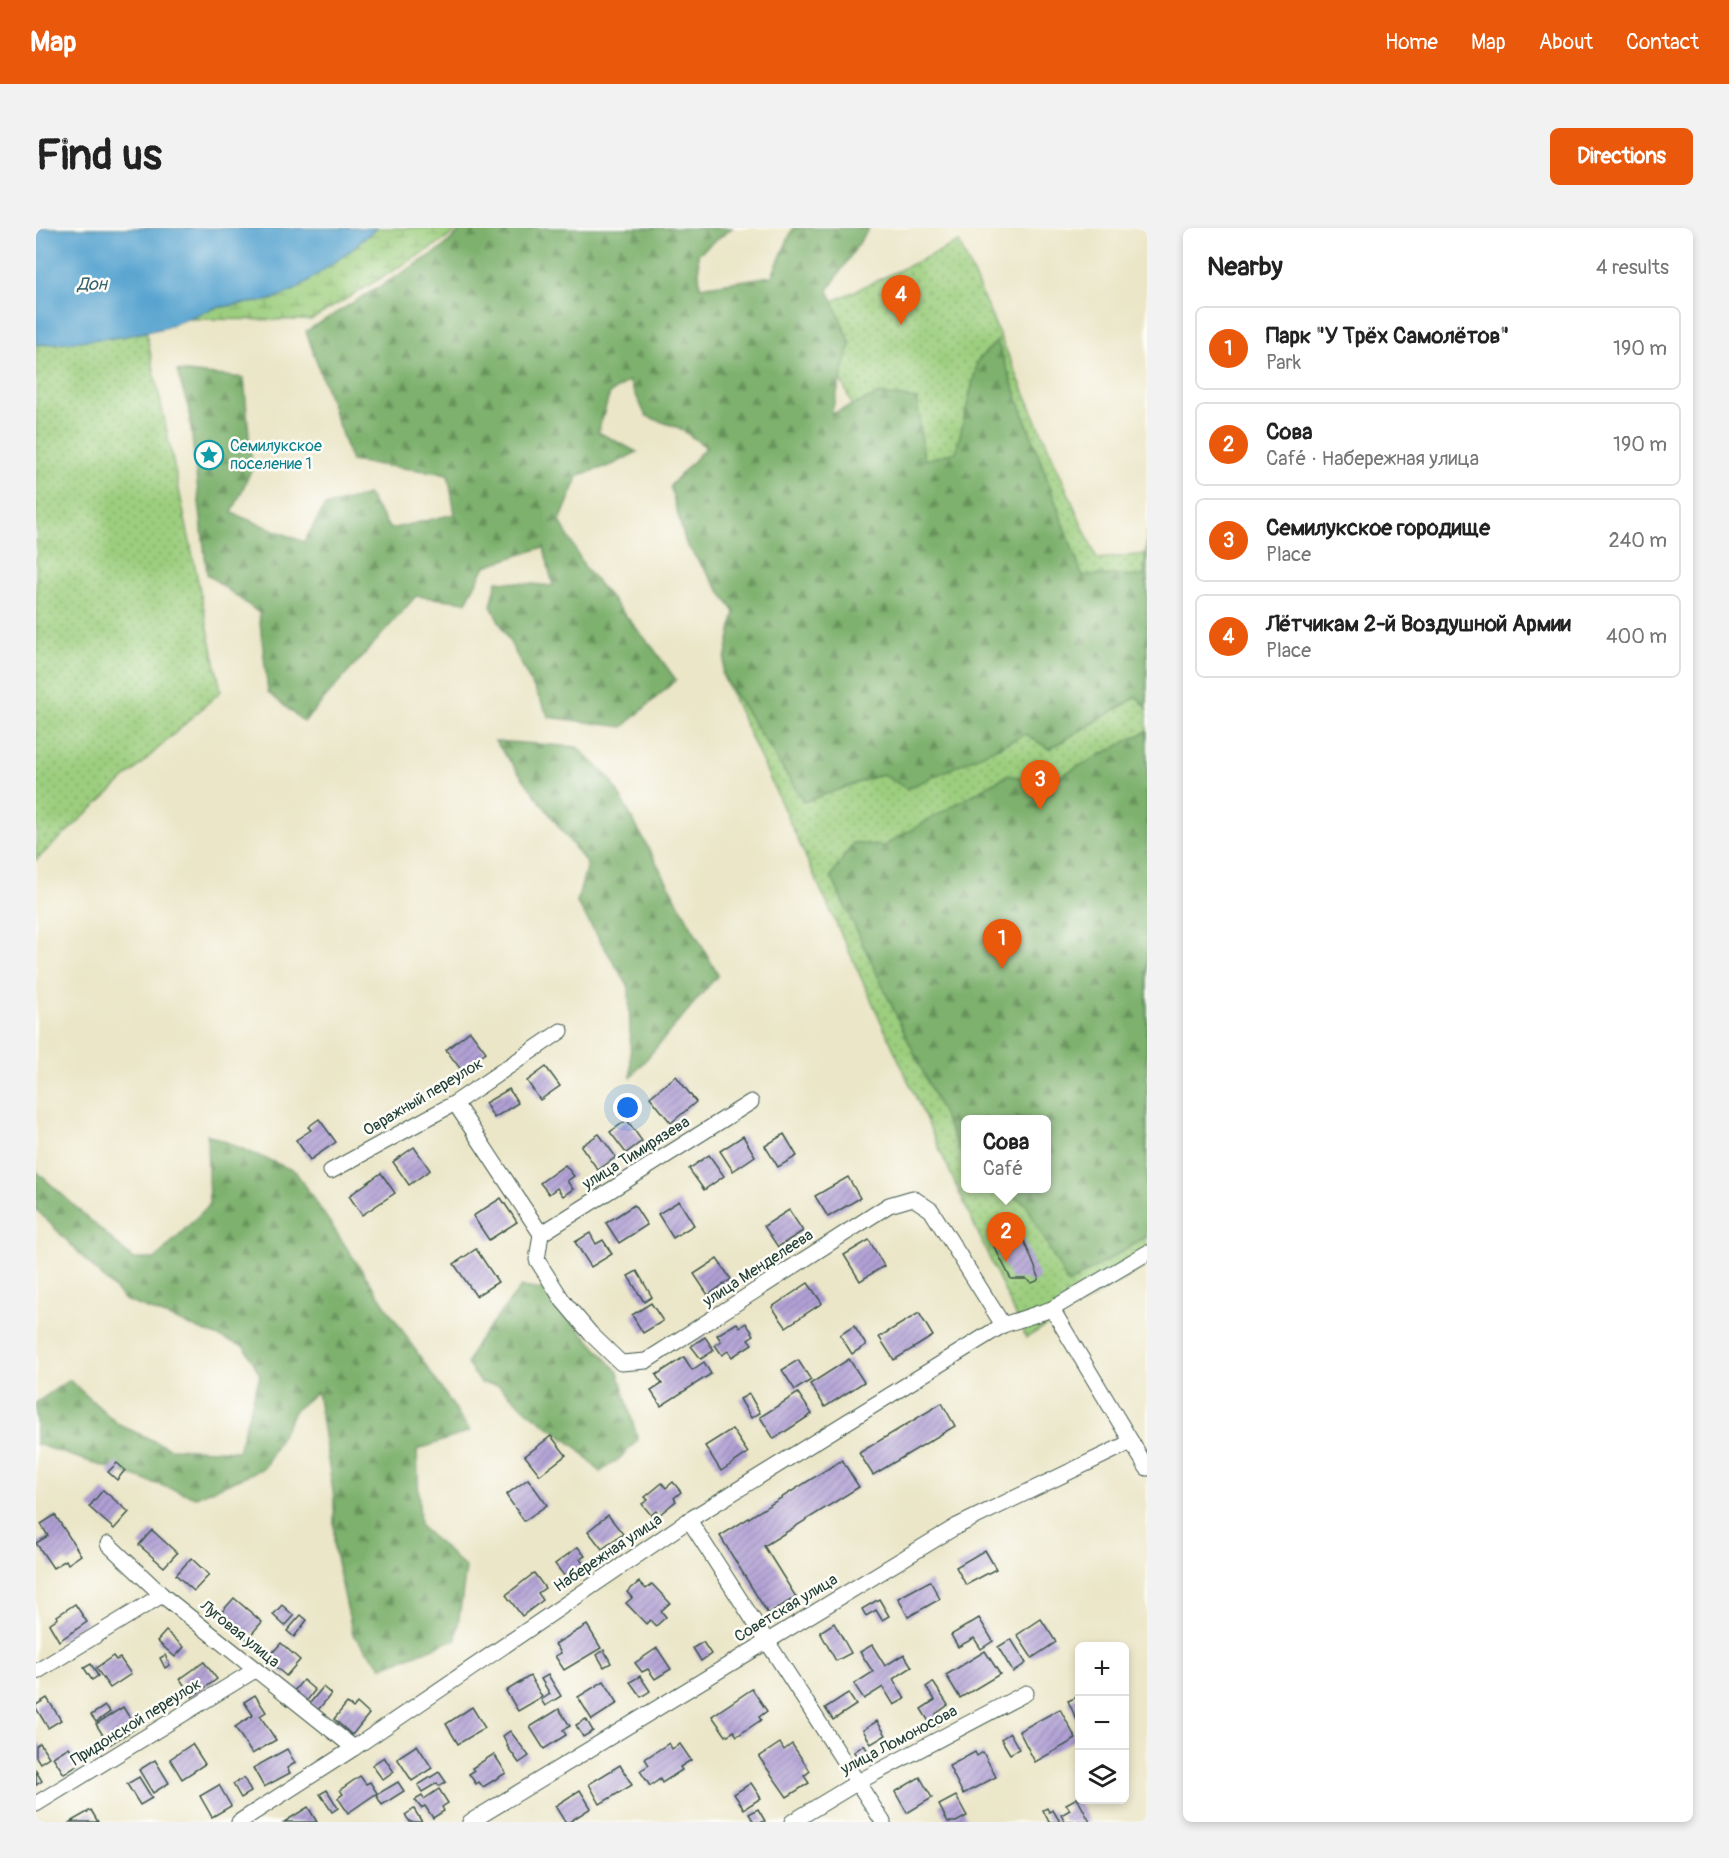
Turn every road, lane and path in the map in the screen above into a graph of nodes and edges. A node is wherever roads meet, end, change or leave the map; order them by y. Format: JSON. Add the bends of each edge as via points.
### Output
{"nodes":[{"id":1,"x":561,"y":1031,"type":"dead end"},
{"id":2,"x":751,"y":1102,"type":"dead end"},
{"id":3,"x":455,"y":1104,"type":"junction"},
{"id":4,"x":331,"y":1171,"type":"dead end"},
{"id":5,"x":541,"y":1234,"type":"junction"},
{"id":6,"x":1147,"y":1253,"type":"edge"},
{"id":7,"x":1052,"y":1309,"type":"junction"},
{"id":8,"x":1003,"y":1325,"type":"junction"},
{"id":9,"x":1131,"y":1442,"type":"junction"},
{"id":10,"x":1147,"y":1468,"type":"edge"},
{"id":11,"x":689,"y":1520,"type":"junction"},
{"id":12,"x":108,"y":1544,"type":"dead end"},
{"id":13,"x":162,"y":1595,"type":"junction"},
{"id":14,"x":766,"y":1641,"type":"junction"},
{"id":15,"x":255,"y":1670,"type":"junction"},
{"id":16,"x":36,"y":1672,"type":"edge"},
{"id":17,"x":1026,"y":1693,"type":"dead end"},
{"id":18,"x":354,"y":1748,"type":"junction"},
{"id":19,"x":858,"y":1782,"type":"junction"},
{"id":20,"x":36,"y":1804,"type":"edge"},
{"id":21,"x":239,"y":1822,"type":"edge"},
{"id":22,"x":470,"y":1822,"type":"edge"},
{"id":23,"x":792,"y":1822,"type":"edge"},
{"id":24,"x":883,"y":1822,"type":"edge"}],
"edges":[{"from":1,"to":3,"type":"street","name":"Овражный переулок"},
{"from":2,"to":5,"type":"street","name":"улица Тимирязева"},
{"from":3,"to":4,"type":"street","name":"Овражный переулок"},
{"from":3,"to":5,"type":"street"},
{"from":5,"to":8,"type":"street","name":"улица Менделеева","via":[[537,1260],[563,1301],[621,1363],[646,1361],[889,1205],[913,1198],[932,1210]]},
{"from":6,"to":7,"type":"street","name":"Набережная улица"},
{"from":7,"to":8,"type":"street","name":"Набережная улица"},
{"from":7,"to":9,"type":"street"},
{"from":8,"to":11,"type":"street","name":"Набережная улица"},
{"from":9,"to":10,"type":"street"},
{"from":9,"to":14,"type":"street","name":"Советская улица","via":[[957,1526]]},
{"from":11,"to":14,"type":"street"},
{"from":11,"to":18,"type":"street","name":"Набережная улица"},
{"from":12,"to":13,"type":"street","name":"Луговая улица"},
{"from":13,"to":15,"type":"street","name":"Луговая улица"},
{"from":13,"to":16,"type":"street"},
{"from":14,"to":19,"type":"street"},
{"from":14,"to":22,"type":"street","name":"Советская улица"},
{"from":15,"to":18,"type":"street","name":"Луговая улица"},
{"from":15,"to":20,"type":"street","name":"Придонской переулок"},
{"from":17,"to":19,"type":"street","name":"улица Ломоносова"},
{"from":18,"to":21,"type":"street","name":"Набережная улица"},
{"from":19,"to":23,"type":"street","name":"улица Ломоносова"},
{"from":19,"to":24,"type":"street"}]}
